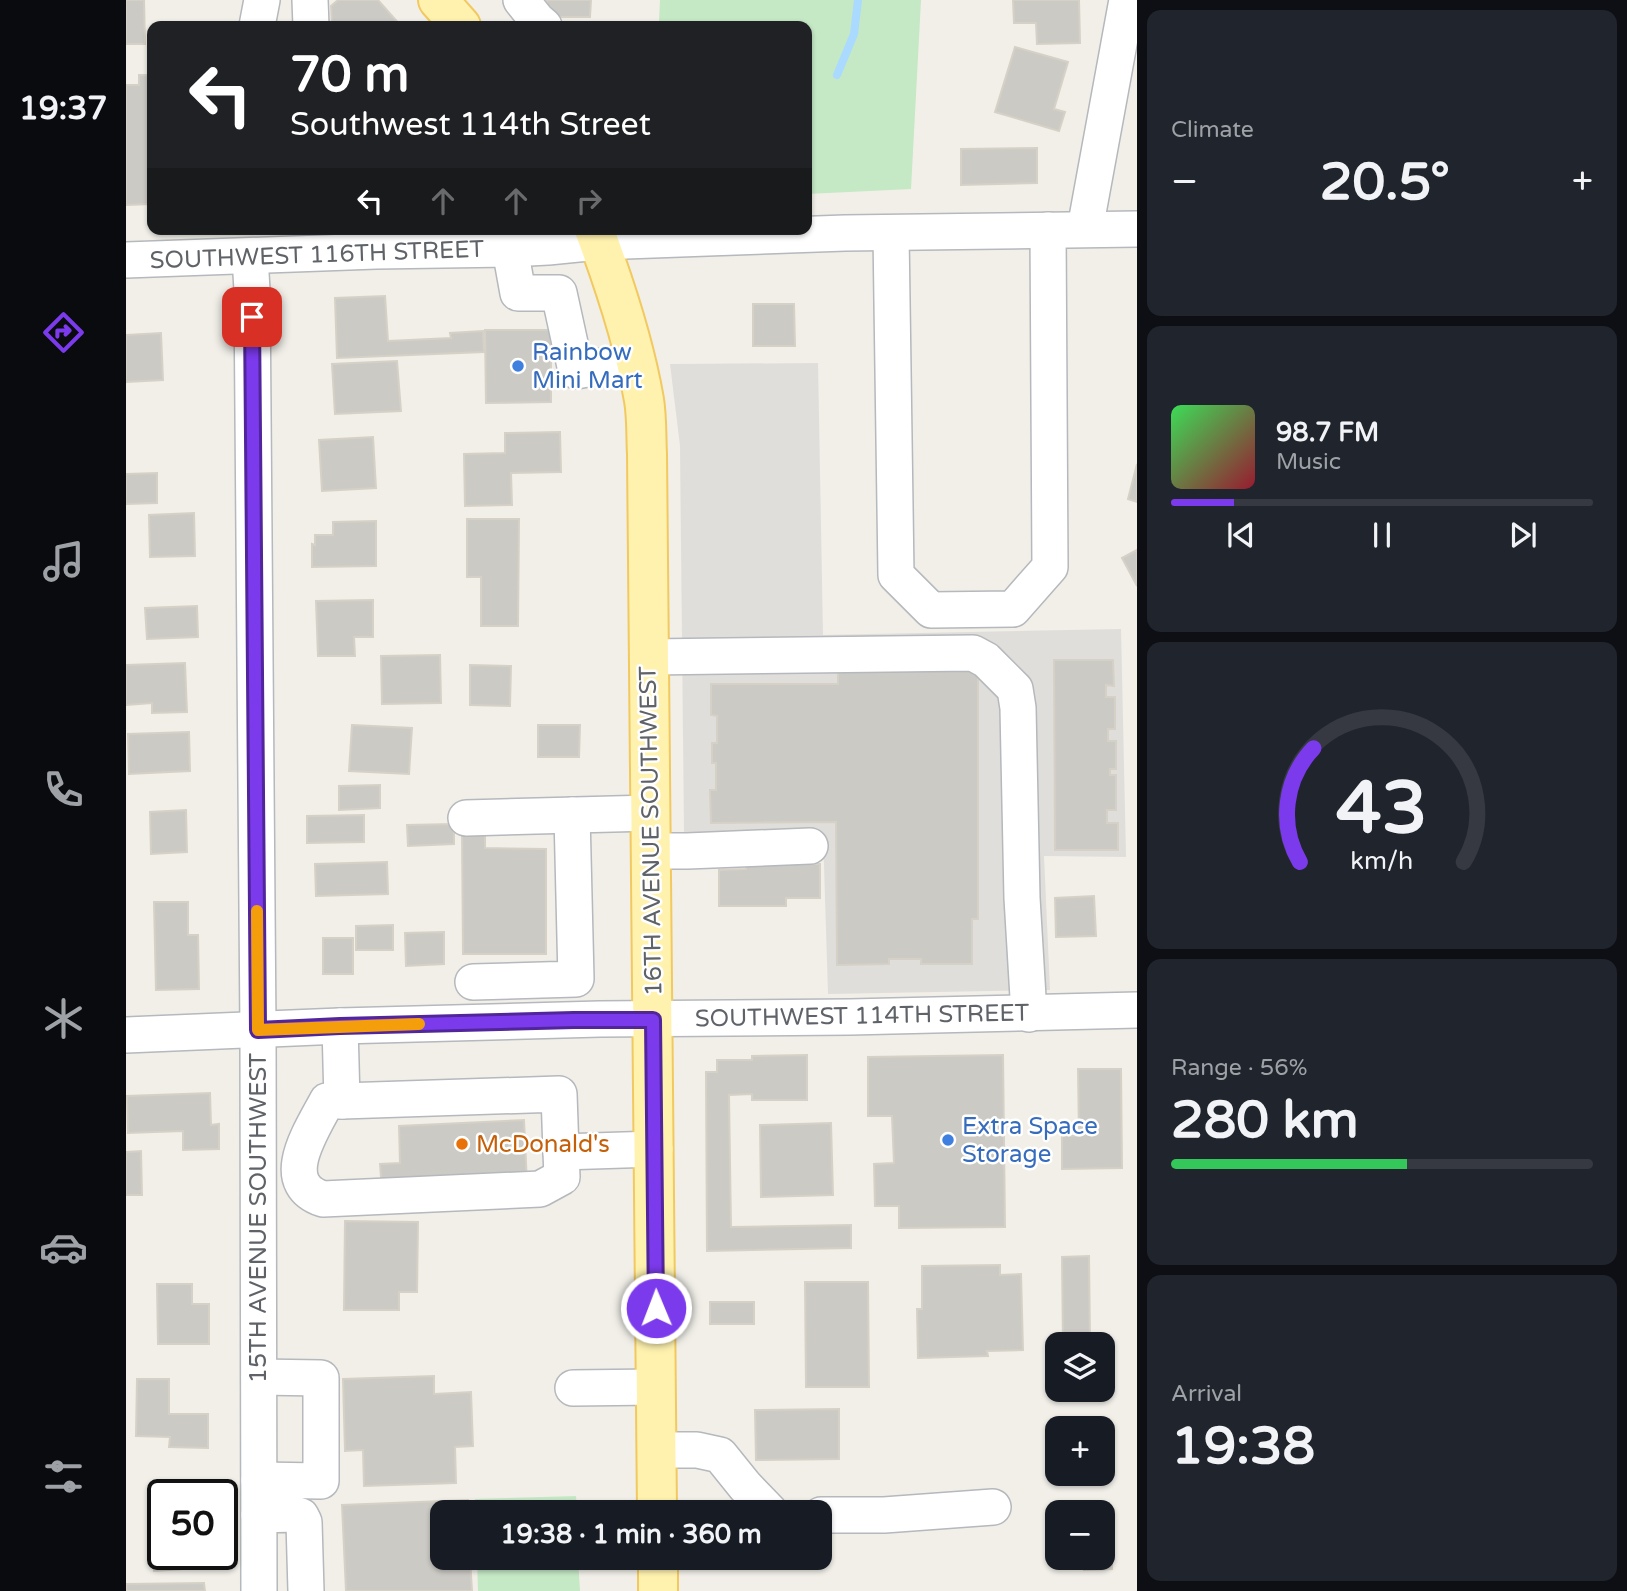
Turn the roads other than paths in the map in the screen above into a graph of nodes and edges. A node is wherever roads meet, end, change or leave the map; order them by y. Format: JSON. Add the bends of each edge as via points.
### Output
{"nodes":[{"id":1,"x":262,"y":0,"type":"edge"},
{"id":2,"x":310,"y":0,"type":"edge"},
{"id":3,"x":438,"y":0,"type":"edge"},
{"id":4,"x":521,"y":0,"type":"edge"},
{"id":5,"x":1127,"y":0,"type":"edge"},
{"id":6,"x":258,"y":21,"type":"edge"},
{"id":7,"x":311,"y":21,"type":"edge"},
{"id":8,"x":457,"y":21,"type":"edge"},
{"id":9,"x":538,"y":21,"type":"edge"},
{"id":10,"x":1085,"y":229,"type":"junction"},
{"id":11,"x":1137,"y":229,"type":"edge"},
{"id":12,"x":1048,"y":230,"type":"junction"},
{"id":13,"x":891,"y":233,"type":"junction"},
{"id":14,"x":812,"y":234,"type":"edge"},
{"id":15,"x":596,"y":235,"type":"edge"},
{"id":16,"x":510,"y":249,"type":"junction"},
{"id":17,"x":250,"y":257,"type":"junction"},
{"id":18,"x":126,"y":260,"type":"edge"},
{"id":19,"x":635,"y":360,"type":"junction"},
{"id":20,"x":649,"y":657,"type":"junction"},
{"id":21,"x":651,"y":813,"type":"junction"},
{"id":22,"x":572,"y":815,"type":"junction"},
{"id":23,"x":466,"y":818,"type":"dead end"},
{"id":24,"x":810,"y":846,"type":"dead end"},
{"id":25,"x":652,"y":851,"type":"junction"},
{"id":26,"x":473,"y":982,"type":"dead end"},
{"id":27,"x":1137,"y":1010,"type":"edge"},
{"id":28,"x":1028,"y":1014,"type":"junction"},
{"id":29,"x":653,"y":1020,"type":"junction"},
{"id":30,"x":340,"y":1026,"type":"junction"},
{"id":31,"x":258,"y":1030,"type":"junction"},
{"id":32,"x":126,"y":1035,"type":"edge"},
{"id":33,"x":334,"y":1101,"type":"junction"},
{"id":34,"x":655,"y":1149,"type":"junction"},
{"id":35,"x":561,"y":1165,"type":"junction"},
{"id":36,"x":259,"y":1377,"type":"junction"},
{"id":37,"x":656,"y":1387,"type":"junction"},
{"id":38,"x":573,"y":1388,"type":"dead end"},
{"id":39,"x":657,"y":1450,"type":"junction"},
{"id":40,"x":259,"y":1480,"type":"junction"},
{"id":41,"x":657,"y":1500,"type":"edge"},
{"id":42,"x":758,"y":1500,"type":"edge"},
{"id":43,"x":993,"y":1507,"type":"dead end"},
{"id":44,"x":259,"y":1515,"type":"junction"},
{"id":45,"x":832,"y":1515,"type":"edge"},
{"id":46,"x":658,"y":1570,"type":"edge"},
{"id":47,"x":259,"y":1591,"type":"edge"},
{"id":48,"x":306,"y":1591,"type":"edge"},
{"id":49,"x":658,"y":1591,"type":"edge"}],
"edges":[{"from":1,"to":6,"type":"street"},
{"from":2,"to":7,"type":"street"},
{"from":3,"to":8,"type":"main road"},
{"from":4,"to":9,"type":"street"},
{"from":5,"to":10,"type":"street"},
{"from":10,"to":11,"type":"street","name":"SOUTHWEST 116TH STREET"},
{"from":10,"to":12,"type":"street","name":"SOUTHWEST 116TH STREET"},
{"from":12,"to":13,"type":"street","name":"SOUTHWEST 116TH STREET"},
{"from":12,"to":13,"type":"street","via":[[1050,566],[1013,609],[931,610],[896,575]]},
{"from":13,"to":14,"type":"street","name":"SOUTHWEST 116TH STREET"},
{"from":15,"to":16,"type":"street","name":"SOUTHWEST 116TH STREET","via":[[548,247]]},
{"from":15,"to":19,"type":"main road","name":"16TH AVENUE SOUTHWEST"},
{"from":16,"to":17,"type":"street","name":"SOUTHWEST 116TH STREET"},
{"from":16,"to":19,"type":"street","via":[[519,293],[559,293],[576,371]]},
{"from":17,"to":18,"type":"street","name":"SOUTHWEST 116TH STREET"},
{"from":17,"to":31,"type":"street","name":"15TH AVENUE SOUTHWEST"},
{"from":19,"to":20,"type":"main road","name":"16TH AVENUE SOUTHWEST","via":[[645,415]]},
{"from":20,"to":21,"type":"main road","name":"16TH AVENUE SOUTHWEST"},
{"from":20,"to":28,"type":"street","via":[[973,653],[986,660],[1015,690],[1018,708]]},
{"from":21,"to":22,"type":"street"},
{"from":21,"to":25,"type":"main road","name":"16TH AVENUE SOUTHWEST"},
{"from":22,"to":23,"type":"street"},
{"from":22,"to":26,"type":"street","via":[[576,979]]},
{"from":24,"to":25,"type":"street"},
{"from":25,"to":29,"type":"main road","name":"16TH AVENUE SOUTHWEST"},
{"from":27,"to":28,"type":"street","name":"SOUTHWEST 114TH STREET"},
{"from":28,"to":29,"type":"street","name":"SOUTHWEST 114TH STREET"},
{"from":29,"to":30,"type":"street","name":"SOUTHWEST 114TH STREET"},
{"from":29,"to":34,"type":"main road","name":"16TH AVENUE SOUTHWEST"},
{"from":30,"to":31,"type":"street","name":"SOUTHWEST 114TH STREET"},
{"from":30,"to":33,"type":"street"},
{"from":31,"to":32,"type":"street","name":"SOUTHWEST 114TH STREET"},
{"from":31,"to":36,"type":"street","name":"15TH AVENUE SOUTHWEST"},
{"from":33,"to":35,"type":"street","via":[[559,1094]]},
{"from":33,"to":35,"type":"street","via":[[309,1136],[299,1164],[302,1183],[323,1199],[541,1189]]},
{"from":34,"to":35,"type":"street"},
{"from":34,"to":37,"type":"main road","name":"16TH AVENUE SOUTHWEST"},
{"from":36,"to":40,"type":"street","name":"15TH AVENUE SOUTHWEST"},
{"from":36,"to":40,"type":"street","via":[[321,1378],[321,1481]]},
{"from":37,"to":38,"type":"street"},
{"from":37,"to":39,"type":"main road","name":"16TH AVENUE SOUTHWEST"},
{"from":39,"to":41,"type":"main road","name":"16TH AVENUE SOUTHWEST"},
{"from":39,"to":42,"type":"street","via":[[720,1455]]},
{"from":40,"to":44,"type":"street","name":"15TH AVENUE SOUTHWEST"},
{"from":43,"to":45,"type":"street"},
{"from":44,"to":47,"type":"street","name":"15TH AVENUE SOUTHWEST"},
{"from":44,"to":48,"type":"street","via":[[301,1516]]},
{"from":46,"to":49,"type":"main road"}]}
